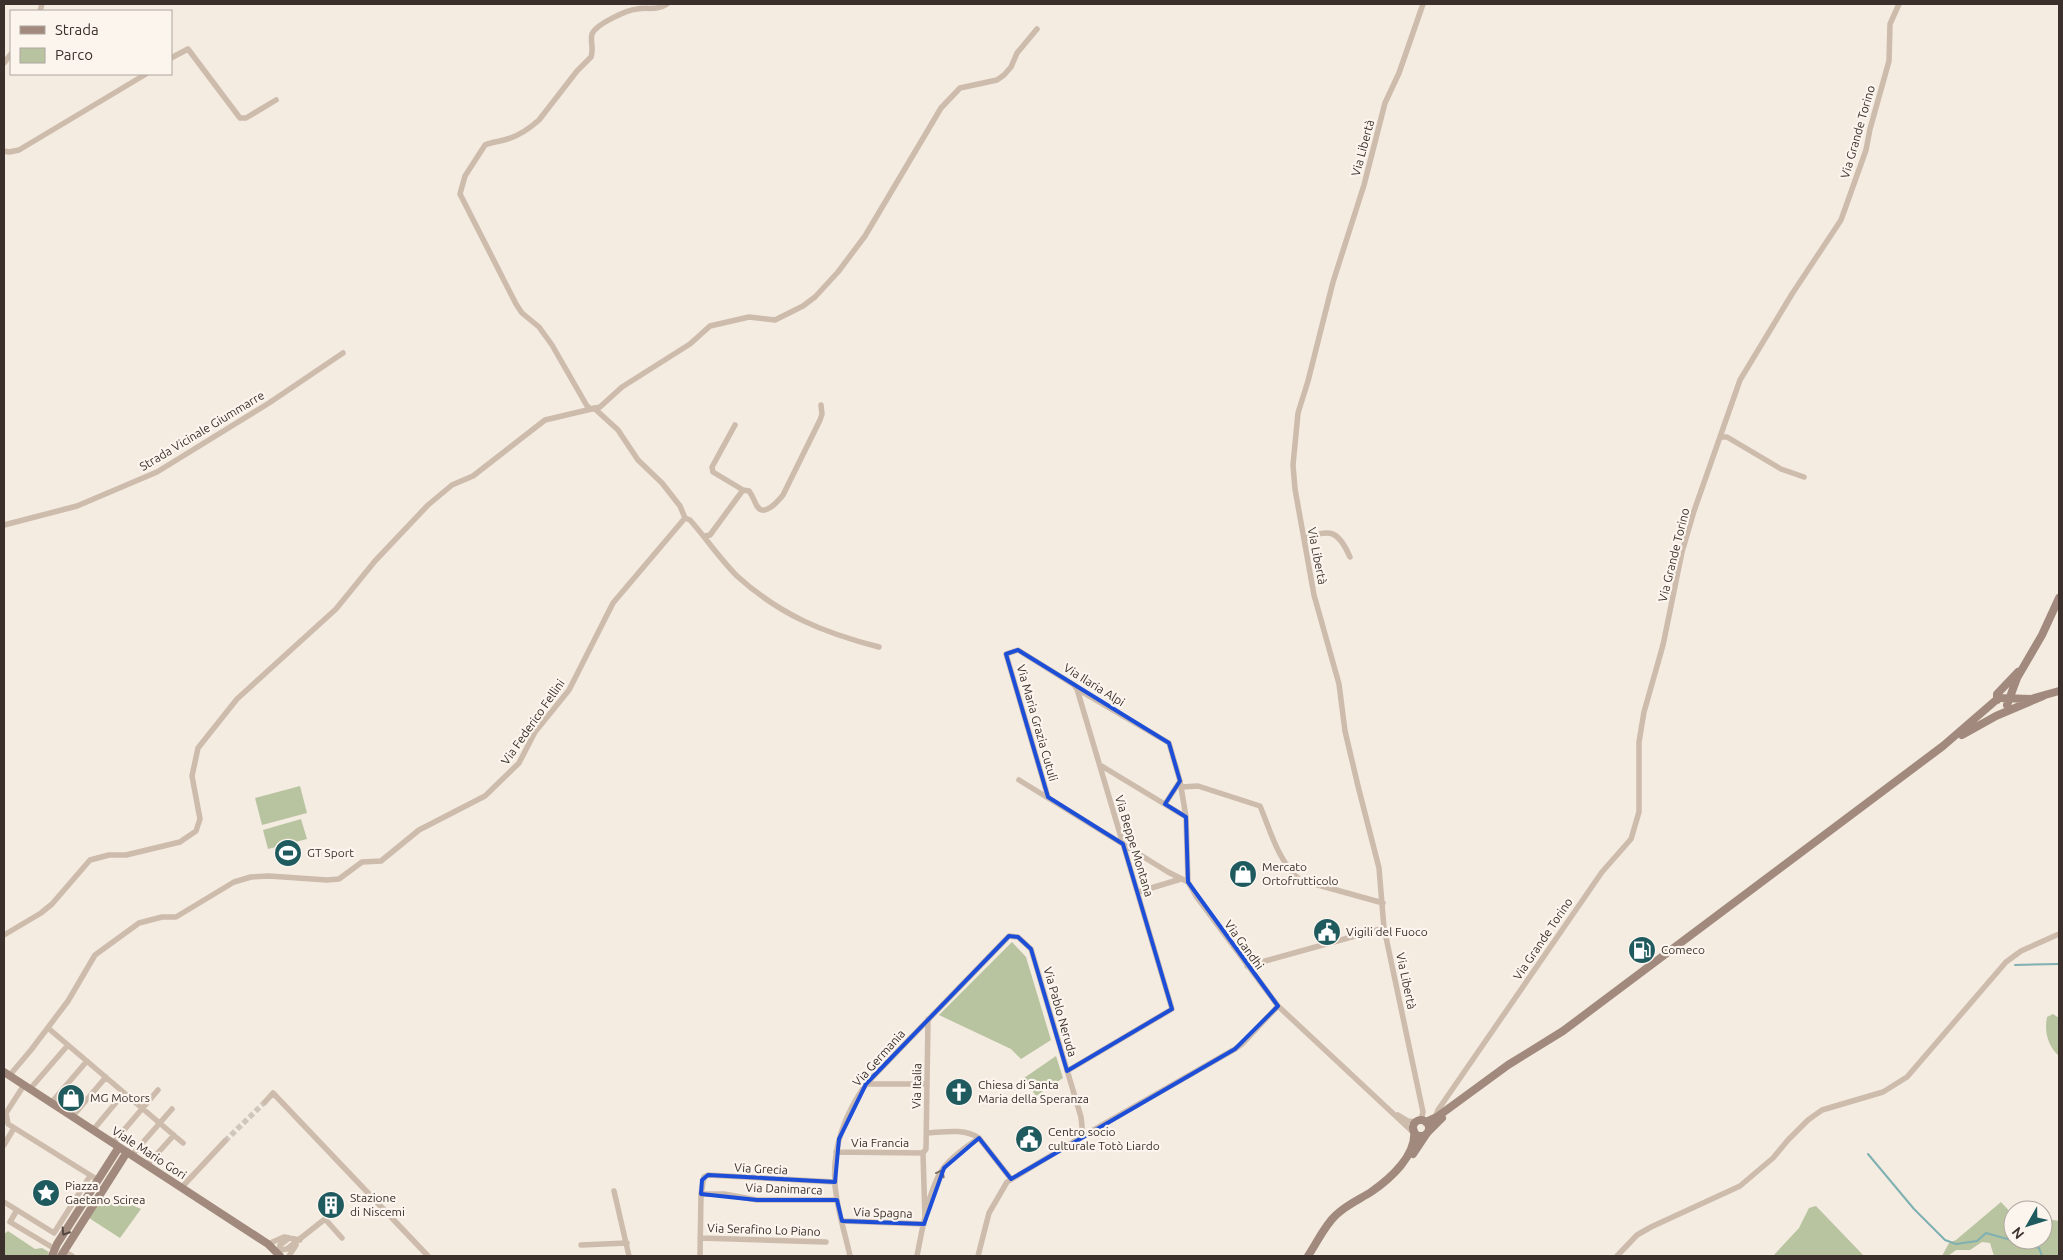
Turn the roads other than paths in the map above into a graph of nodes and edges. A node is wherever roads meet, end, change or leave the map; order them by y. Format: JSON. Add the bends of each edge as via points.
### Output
{"nodes":[{"id":1,"x":667,"y":4,"type":"edge"},
{"id":2,"x":1423,"y":4,"type":"edge"},
{"id":3,"x":1899,"y":4,"type":"edge"},
{"id":4,"x":1037,"y":29,"type":"dead end"},
{"id":5,"x":172,"y":57,"type":"edge"},
{"id":6,"x":144,"y":75,"type":"edge"},
{"id":7,"x":276,"y":100,"type":"dead end"},
{"id":8,"x":4,"y":151,"type":"edge"},
{"id":9,"x":343,"y":353,"type":"dead end"},
{"id":10,"x":821,"y":405,"type":"dead end"},
{"id":11,"x":592,"y":409,"type":"junction"},
{"id":12,"x":735,"y":425,"type":"dead end"},
{"id":13,"x":1720,"y":437,"type":"junction"},
{"id":14,"x":1804,"y":477,"type":"dead end"},
{"id":15,"x":742,"y":490,"type":"junction"},
{"id":16,"x":685,"y":518,"type":"junction"},
{"id":17,"x":4,"y":525,"type":"edge"},
{"id":18,"x":705,"y":536,"type":"junction"},
{"id":19,"x":1304,"y":539,"type":"junction"},
{"id":20,"x":1350,"y":557,"type":"dead end"},
{"id":21,"x":2059,"y":598,"type":"edge"},
{"id":22,"x":879,"y":647,"type":"dead end"},
{"id":23,"x":1006,"y":654,"type":"joint"},
{"id":24,"x":2024,"y":665,"type":"junction"},
{"id":25,"x":1077,"y":689,"type":"junction"},
{"id":26,"x":2012,"y":690,"type":"junction"},
{"id":27,"x":2059,"y":690,"type":"edge"},
{"id":28,"x":2044,"y":696,"type":"junction"},
{"id":29,"x":2019,"y":700,"type":"junction"},
{"id":30,"x":2002,"y":705,"type":"junction"},
{"id":31,"x":1944,"y":746,"type":"junction"},
{"id":32,"x":1100,"y":765,"type":"junction"},
{"id":33,"x":1019,"y":780,"type":"dead end"},
{"id":34,"x":1180,"y":784,"type":"junction"},
{"id":35,"x":1048,"y":798,"type":"junction"},
{"id":36,"x":1165,"y":804,"type":"junction"},
{"id":37,"x":1186,"y":817,"type":"junction"},
{"id":38,"x":1123,"y":844,"type":"junction"},
{"id":39,"x":1181,"y":879,"type":"junction"},
{"id":40,"x":1188,"y":882,"type":"junction"},
{"id":41,"x":1138,"y":892,"type":"junction"},
{"id":42,"x":1383,"y":903,"type":"junction"},
{"id":43,"x":1384,"y":928,"type":"junction"},
{"id":44,"x":2059,"y":934,"type":"edge"},
{"id":45,"x":4,"y":935,"type":"edge"},
{"id":46,"x":1009,"y":936,"type":"joint"},
{"id":47,"x":1247,"y":966,"type":"junction"},
{"id":48,"x":1278,"y":1006,"type":"junction"},
{"id":49,"x":928,"y":1019,"type":"junction"},
{"id":50,"x":48,"y":1028,"type":"junction"},
{"id":51,"x":68,"y":1045,"type":"junction"},
{"id":52,"x":88,"y":1062,"type":"junction"},
{"id":53,"x":1067,"y":1071,"type":"junction"},
{"id":54,"x":5,"y":1074,"type":"edge"},
{"id":55,"x":106,"y":1078,"type":"junction"},
{"id":56,"x":866,"y":1084,"type":"junction"},
{"id":57,"x":927,"y":1084,"type":"junction"},
{"id":58,"x":27,"y":1088,"type":"junction"},
{"id":59,"x":158,"y":1090,"type":"dead end"},
{"id":60,"x":124,"y":1093,"type":"junction"},
{"id":61,"x":1449,"y":1094,"type":"junction"},
{"id":62,"x":1465,"y":1096,"type":"junction"},
{"id":63,"x":266,"y":1102,"type":"dead end"},
{"id":64,"x":52,"y":1103,"type":"junction"},
{"id":65,"x":1452,"y":1105,"type":"junction"},
{"id":66,"x":142,"y":1108,"type":"junction"},
{"id":67,"x":172,"y":1109,"type":"dead end"},
{"id":68,"x":1392,"y":1111,"type":"junction"},
{"id":69,"x":72,"y":1117,"type":"junction"},
{"id":70,"x":1435,"y":1118,"type":"junction"},
{"id":71,"x":1421,"y":1121,"type":"junction"},
{"id":72,"x":160,"y":1123,"type":"junction"},
{"id":73,"x":14,"y":1128,"type":"junction"},
{"id":74,"x":93,"y":1130,"type":"junction"},
{"id":75,"x":927,"y":1132,"type":"junction"},
{"id":76,"x":1415,"y":1133,"type":"junction"},
{"id":77,"x":1427,"y":1133,"type":"junction"},
{"id":78,"x":174,"y":1135,"type":"junction"},
{"id":79,"x":1083,"y":1136,"type":"junction"},
{"id":80,"x":979,"y":1138,"type":"junction"},
{"id":81,"x":225,"y":1141,"type":"tunnel mouth"},
{"id":82,"x":183,"y":1143,"type":"dead end"},
{"id":83,"x":4,"y":1145,"type":"edge"},
{"id":84,"x":116,"y":1145,"type":"junction"},
{"id":85,"x":836,"y":1152,"type":"junction"},
{"id":86,"x":923,"y":1153,"type":"junction"},
{"id":87,"x":129,"y":1154,"type":"junction"},
{"id":88,"x":147,"y":1165,"type":"junction"},
{"id":89,"x":1396,"y":1169,"type":"junction"},
{"id":90,"x":94,"y":1178,"type":"junction"},
{"id":91,"x":1011,"y":1179,"type":"junction"},
{"id":92,"x":834,"y":1182,"type":"junction"},
{"id":93,"x":182,"y":1187,"type":"junction"},
{"id":94,"x":614,"y":1191,"type":"dead end"},
{"id":95,"x":701,"y":1194,"type":"junction"},
{"id":96,"x":837,"y":1200,"type":"junction"},
{"id":97,"x":4,"y":1202,"type":"edge"},
{"id":98,"x":17,"y":1210,"type":"junction"},
{"id":99,"x":842,"y":1221,"type":"junction"},
{"id":100,"x":924,"y":1221,"type":"junction"},
{"id":101,"x":289,"y":1238,"type":"junction"},
{"id":102,"x":342,"y":1238,"type":"dead end"},
{"id":103,"x":700,"y":1238,"type":"junction"},
{"id":104,"x":300,"y":1240,"type":"junction"},
{"id":105,"x":826,"y":1242,"type":"dead end"},
{"id":106,"x":627,"y":1243,"type":"junction"},
{"id":107,"x":268,"y":1244,"type":"junction"},
{"id":108,"x":581,"y":1245,"type":"dead end"},
{"id":109,"x":58,"y":1253,"type":"edge"},
{"id":110,"x":278,"y":1253,"type":"edge"},
{"id":111,"x":72,"y":1256,"type":"edge"},
{"id":112,"x":289,"y":1256,"type":"edge"},
{"id":113,"x":428,"y":1256,"type":"edge"},
{"id":114,"x":629,"y":1256,"type":"edge"},
{"id":115,"x":700,"y":1256,"type":"edge"},
{"id":116,"x":850,"y":1256,"type":"edge"},
{"id":117,"x":917,"y":1256,"type":"edge"},
{"id":118,"x":978,"y":1256,"type":"edge"},
{"id":119,"x":1308,"y":1256,"type":"edge"},
{"id":120,"x":1617,"y":1256,"type":"edge"}],
"edges":[{"from":1,"to":11,"type":"street","via":[[661,8],[626,12],[595,29],[591,57],[532,127],[485,145],[468,170],[460,194],[522,313],[539,327],[587,406]]},
{"from":2,"to":19,"type":"street","name":"Via Libertà","via":[[1385,103],[1298,413],[1293,465]]},
{"from":3,"to":13,"type":"street","name":"Via Grande Torino","via":[[1890,24],[1888,61],[1866,150],[1841,220],[1740,380]]},
{"from":4,"to":11,"type":"street","via":[[1004,75],[997,80],[960,88],[941,108],[865,236],[815,297],[775,320],[749,317],[710,326],[690,344]]},
{"from":5,"to":7,"type":"street","via":[[188,49],[240,118],[246,118]]},
{"from":6,"to":8,"type":"street","via":[[19,150]]},
{"from":9,"to":17,"type":"street","name":"Strada Vicinale Giummarre","via":[[157,472],[77,506]]},
{"from":10,"to":15,"type":"street","via":[[820,420],[778,501],[761,510],[749,491]]},
{"from":11,"to":16,"type":"street","via":[[618,430],[638,460],[662,482]]},
{"from":11,"to":45,"type":"street","via":[[545,420],[473,476],[452,486],[428,505],[375,561],[336,609],[237,699],[198,748],[194,760],[192,786],[200,819],[196,831],[180,842],[90,860],[52,904]]},
{"from":12,"to":15,"type":"street","via":[[712,467],[713,472]]},
{"from":13,"to":14,"type":"street","via":[[1727,437],[1781,469]]},
{"from":13,"to":61,"type":"street","name":"Via Grande Torino","via":[[1682,552],[1663,645],[1644,712],[1639,742],[1639,812],[1631,839],[1591,886]]},
{"from":15,"to":18,"type":"street","via":[[710,535]]},
{"from":16,"to":18,"type":"street"},
{"from":16,"to":50,"type":"street","name":"Via Federico Fellini","via":[[613,603],[569,690],[535,732],[519,763],[493,790],[419,830],[381,862],[362,862],[339,879],[251,877],[234,882],[176,916],[139,923],[94,955],[68,1001]]},
{"from":18,"to":22,"type":"street","via":[[736,575],[766,601],[796,619],[840,637]]},
{"from":19,"to":20,"type":"street","via":[[1334,534],[1341,539]]},
{"from":19,"to":42,"type":"street","name":"Via Libertà","via":[[1314,595],[1339,684],[1345,731],[1380,868]]},
{"from":21,"to":24,"type":"main road"},
{"from":23,"to":25,"type":"street","name":"Via Ilaria Alpi","via":[[1018,650]]},
{"from":23,"to":35,"type":"street","name":"Via Maria Grazia Cutuli"},
{"from":24,"to":26,"type":"main road"},
{"from":24,"to":30,"type":"main road"},
{"from":25,"to":32,"type":"street","name":"Via Beppe Montana"},
{"from":25,"to":34,"type":"street","name":"Via Ilaria Alpi","via":[[1169,743]]},
{"from":26,"to":29,"type":"main road"},
{"from":26,"to":30,"type":"main road"},
{"from":27,"to":28,"type":"main road"},
{"from":28,"to":29,"type":"main road"},
{"from":28,"to":30,"type":"main road"},
{"from":29,"to":30,"type":"main road"},
{"from":30,"to":31,"type":"main road"},
{"from":30,"to":31,"type":"main road","via":[[1986,708]]},
{"from":31,"to":62,"type":"main road","via":[[1563,1030]]},
{"from":32,"to":36,"type":"street"},
{"from":32,"to":38,"type":"street","name":"Via Beppe Montana"},
{"from":33,"to":35,"type":"street"},
{"from":34,"to":36,"type":"street"},
{"from":34,"to":37,"type":"street"},
{"from":34,"to":42,"type":"street","via":[[1198,786],[1260,806],[1280,855],[1300,880]]},
{"from":35,"to":38,"type":"street"},
{"from":36,"to":37,"type":"street"},
{"from":37,"to":40,"type":"street"},
{"from":38,"to":39,"type":"street"},
{"from":38,"to":41,"type":"street","name":"Via Beppe Montana"},
{"from":39,"to":40,"type":"street"},
{"from":39,"to":41,"type":"street"},
{"from":40,"to":47,"type":"street","name":"Via Gandhi"},
{"from":41,"to":53,"type":"street","name":"Via Beppe Montana","via":[[1172,1009]]},
{"from":42,"to":43,"type":"street","name":"Via Libertà"},
{"from":43,"to":47,"type":"street"},
{"from":43,"to":71,"type":"street","name":"Via Libertà","via":[[1424,1112]]},
{"from":44,"to":120,"type":"street","via":[[2021,951],[2006,962],[1897,1085],[1884,1092],[1822,1110],[1740,1186],[1651,1227],[1637,1235]]},
{"from":46,"to":49,"type":"street","name":"Via Germania"},
{"from":46,"to":53,"type":"street","name":"Via Pablo Neruda","via":[[1018,936],[1031,949]]},
{"from":47,"to":48,"type":"street","name":"Via Gandhi"},
{"from":48,"to":68,"type":"street","name":"Via Gandhi"},
{"from":48,"to":79,"type":"street","via":[[1235,1049]]},
{"from":49,"to":56,"type":"street","name":"Via Germania"},
{"from":49,"to":57,"type":"street","name":"Via Italia"},
{"from":50,"to":51,"type":"street"},
{"from":50,"to":54,"type":"street","name":"Via Federico Fellini"},
{"from":51,"to":52,"type":"street"},
{"from":51,"to":58,"type":"street"},
{"from":52,"to":55,"type":"street"},
{"from":52,"to":64,"type":"street"},
{"from":53,"to":79,"type":"street","name":"Via Pablo Neruda"},
{"from":54,"to":58,"type":"main road","name":"Viale Mario Gori"},
{"from":55,"to":60,"type":"street"},
{"from":55,"to":69,"type":"street"},
{"from":56,"to":57,"type":"street"},
{"from":56,"to":85,"type":"street","name":"Via Germania","via":[[845,1121]]},
{"from":57,"to":75,"type":"street","name":"Via Italia"},
{"from":58,"to":64,"type":"main road","name":"Viale Mario Gori"},
{"from":58,"to":73,"type":"street","via":[[6,1113],[8,1124]]},
{"from":59,"to":66,"type":"street"},
{"from":60,"to":66,"type":"street"},
{"from":60,"to":74,"type":"street"},
{"from":61,"to":65,"type":"street","via":[[1448,1102]]},
{"from":61,"to":70,"type":"street","name":"Via Grande Torino"},
{"from":62,"to":65,"type":"main road"},
{"from":62,"to":77,"type":"main road"},
{"from":63,"to":113,"type":"street","via":[[273,1093]]},
{"from":64,"to":69,"type":"main road","name":"Viale Mario Gori"},
{"from":65,"to":70,"type":"main road"},
{"from":66,"to":72,"type":"street"},
{"from":66,"to":84,"type":"street"},
{"from":67,"to":72,"type":"street"},
{"from":68,"to":71,"type":"street","via":[[1408,1121]]},
{"from":68,"to":76,"type":"street"},
{"from":69,"to":74,"type":"main road","name":"Viale Mario Gori"},
{"from":70,"to":71,"type":"main road"},
{"from":71,"to":76,"type":"main road","via":[[1413,1126]]},
{"from":71,"to":77,"type":"main road","via":[[1429,1127]]},
{"from":72,"to":78,"type":"street"},
{"from":72,"to":87,"type":"street"},
{"from":73,"to":83,"type":"street"},
{"from":73,"to":90,"type":"street"},
{"from":74,"to":84,"type":"main road","name":"Viale Mario Gori"},
{"from":75,"to":80,"type":"street","via":[[966,1132]]},
{"from":75,"to":86,"type":"street","name":"Via Italia"},
{"from":76,"to":77,"type":"main road","via":[[1422,1136]]},
{"from":76,"to":89,"type":"main road","via":[[1411,1150]]},
{"from":77,"to":89,"type":"main road","via":[[1410,1157]]},
{"from":78,"to":82,"type":"street"},
{"from":78,"to":88,"type":"street"},
{"from":79,"to":91,"type":"street"},
{"from":80,"to":91,"type":"street"},
{"from":100,"to":80,"type":"street","one_way":true,"via":[[944,1168]]},
{"from":81,"to":93,"type":"street"},
{"from":84,"to":87,"type":"main road","name":"Viale Mario Gori"},
{"from":84,"to":90,"type":"main road"},
{"from":85,"to":86,"type":"street","name":"Via Francia"},
{"from":85,"to":92,"type":"street","name":"Via Germania"},
{"from":86,"to":100,"type":"street","name":"Via Italia"},
{"from":87,"to":88,"type":"main road","name":"Viale Mario Gori"},
{"from":87,"to":109,"type":"main road"},
{"from":88,"to":93,"type":"main road","name":"Viale Mario Gori"},
{"from":89,"to":119,"type":"main road","via":[[1372,1191],[1334,1217]]},
{"from":90,"to":98,"type":"street","via":[[54,1233]]},
{"from":90,"to":109,"type":"main road","one_way":true},
{"from":91,"to":118,"type":"street","via":[[989,1213]]},
{"from":92,"to":95,"type":"street","name":"Via Grecia","via":[[708,1176],[702,1180]]},
{"from":92,"to":96,"type":"street","name":"Via Germania"},
{"from":93,"to":107,"type":"main road","name":"Viale Mario Gori"},
{"from":94,"to":106,"type":"street"},
{"from":95,"to":96,"type":"street","name":"Via Danimarca","via":[[758,1200]]},
{"from":95,"to":103,"type":"street"},
{"from":96,"to":99,"type":"street","name":"Via Germania"},
{"from":97,"to":98,"type":"street"},
{"from":98,"to":109,"type":"street","via":[[10,1222]]},
{"from":99,"to":100,"type":"street","name":"Via Spagna"},
{"from":99,"to":116,"type":"street","name":"Via Germania"},
{"from":100,"to":117,"type":"street"},
{"from":101,"to":104,"type":"street"},
{"from":101,"to":107,"type":"street"},
{"from":101,"to":110,"type":"street","via":[[280,1245]]},
{"from":102,"to":104,"type":"street","via":[[325,1219]]},
{"from":103,"to":105,"type":"street","name":"Via Serafino Lo Piano"},
{"from":103,"to":115,"type":"street"},
{"from":104,"to":110,"type":"street"},
{"from":104,"to":112,"type":"street"},
{"from":106,"to":108,"type":"street"},
{"from":106,"to":114,"type":"street"},
{"from":107,"to":110,"type":"main road","name":"Viale Mario Gori"},
{"from":109,"to":111,"type":"street"}]}
